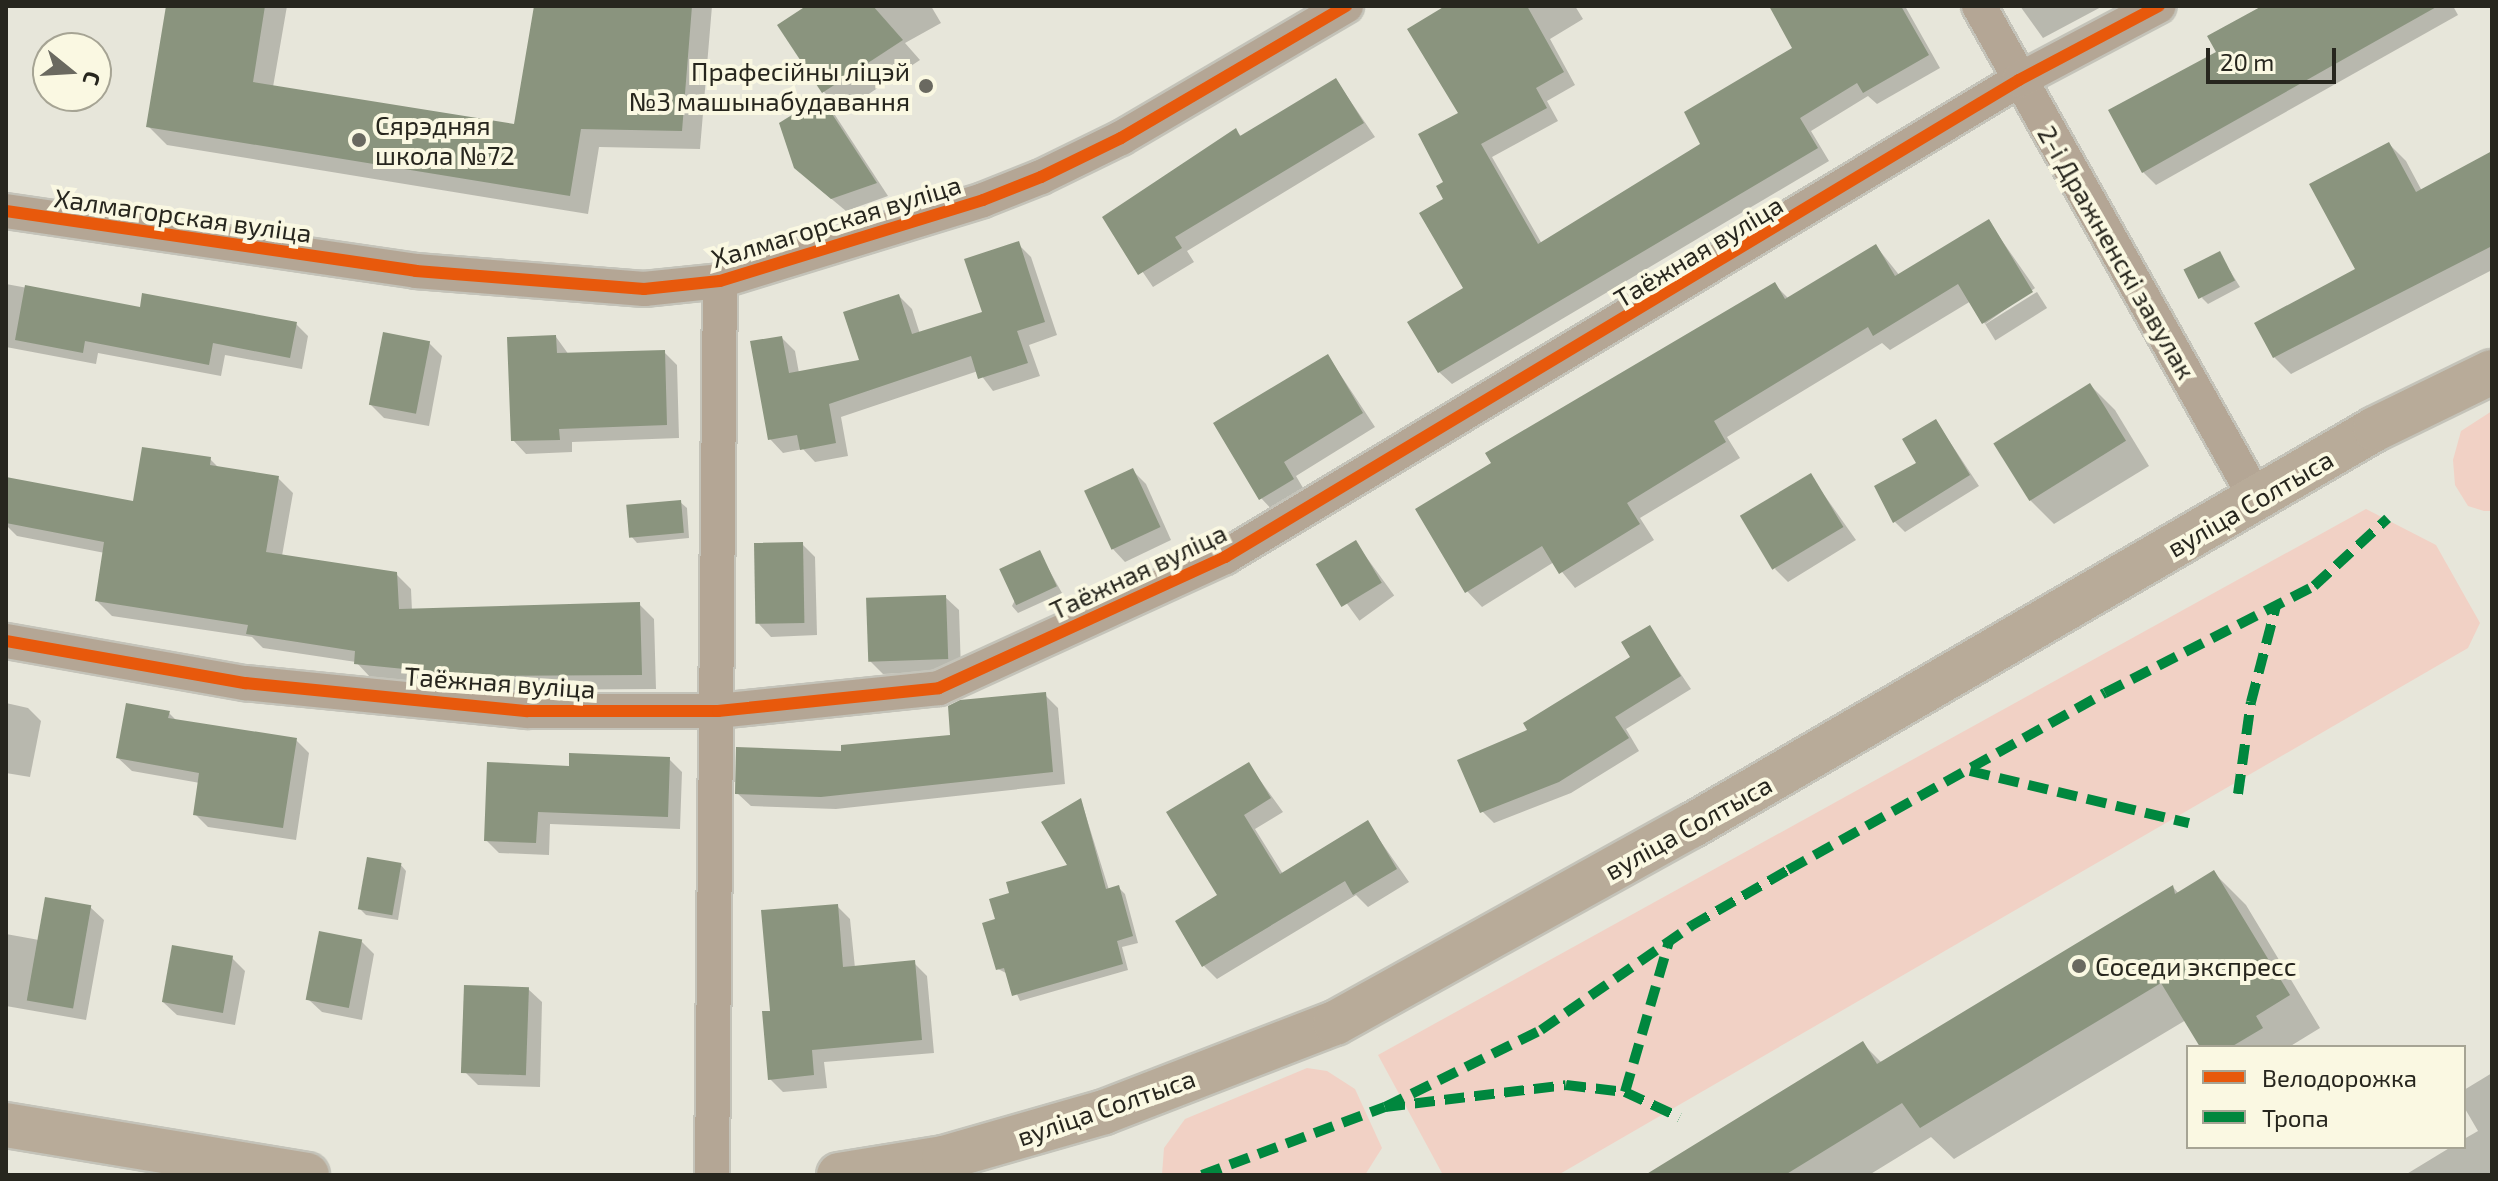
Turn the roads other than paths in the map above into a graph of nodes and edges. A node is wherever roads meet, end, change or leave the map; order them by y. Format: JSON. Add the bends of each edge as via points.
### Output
{"nodes":[{"id":1,"x":1346,"y":6,"type":"edge"},
{"id":2,"x":1979,"y":6,"type":"edge"},
{"id":3,"x":2159,"y":6,"type":"edge"},
{"id":4,"x":2019,"y":80,"type":"junction"},
{"id":5,"x":6,"y":211,"type":"edge"},
{"id":6,"x":720,"y":281,"type":"junction"},
{"id":7,"x":2492,"y":372,"type":"edge"},
{"id":8,"x":2256,"y":498,"type":"junction"},
{"id":9,"x":6,"y":641,"type":"edge"},
{"id":10,"x":718,"y":711,"type":"junction"},
{"id":11,"x":6,"y":1125,"type":"edge"},
{"id":12,"x":307,"y":1175,"type":"edge"},
{"id":13,"x":712,"y":1175,"type":"edge"},
{"id":14,"x":839,"y":1175,"type":"edge"}],
"edges":[{"from":1,"to":6,"type":"street","name":"Халмагорская вуліца","via":[[1121,138],[1041,177]]},
{"from":2,"to":4,"type":"street","name":"2-і Дражненскі завулак"},
{"from":3,"to":4,"type":"street","name":"Таёжная вуліца"},
{"from":4,"to":8,"type":"street","name":"2-і Дражненскі завулак"},
{"from":4,"to":10,"type":"street","name":"Таёжная вуліца","via":[[1225,557],[939,688]]},
{"from":5,"to":6,"type":"street","name":"Халмагорская вуліца","via":[[416,271],[644,289]]},
{"from":6,"to":10,"type":"street"},
{"from":7,"to":8,"type":"main road","name":"вуліца Солтыса","via":[[2375,429]]},
{"from":8,"to":14,"type":"main road","name":"вуліца Солтыса","via":[[1731,803],[1335,1023],[1104,1112],[944,1158]]},
{"from":9,"to":10,"type":"street","name":"Таёжная вуліца","via":[[245,683],[481,707]]},
{"from":10,"to":13,"type":"street"},
{"from":11,"to":12,"type":"main road"}]}
